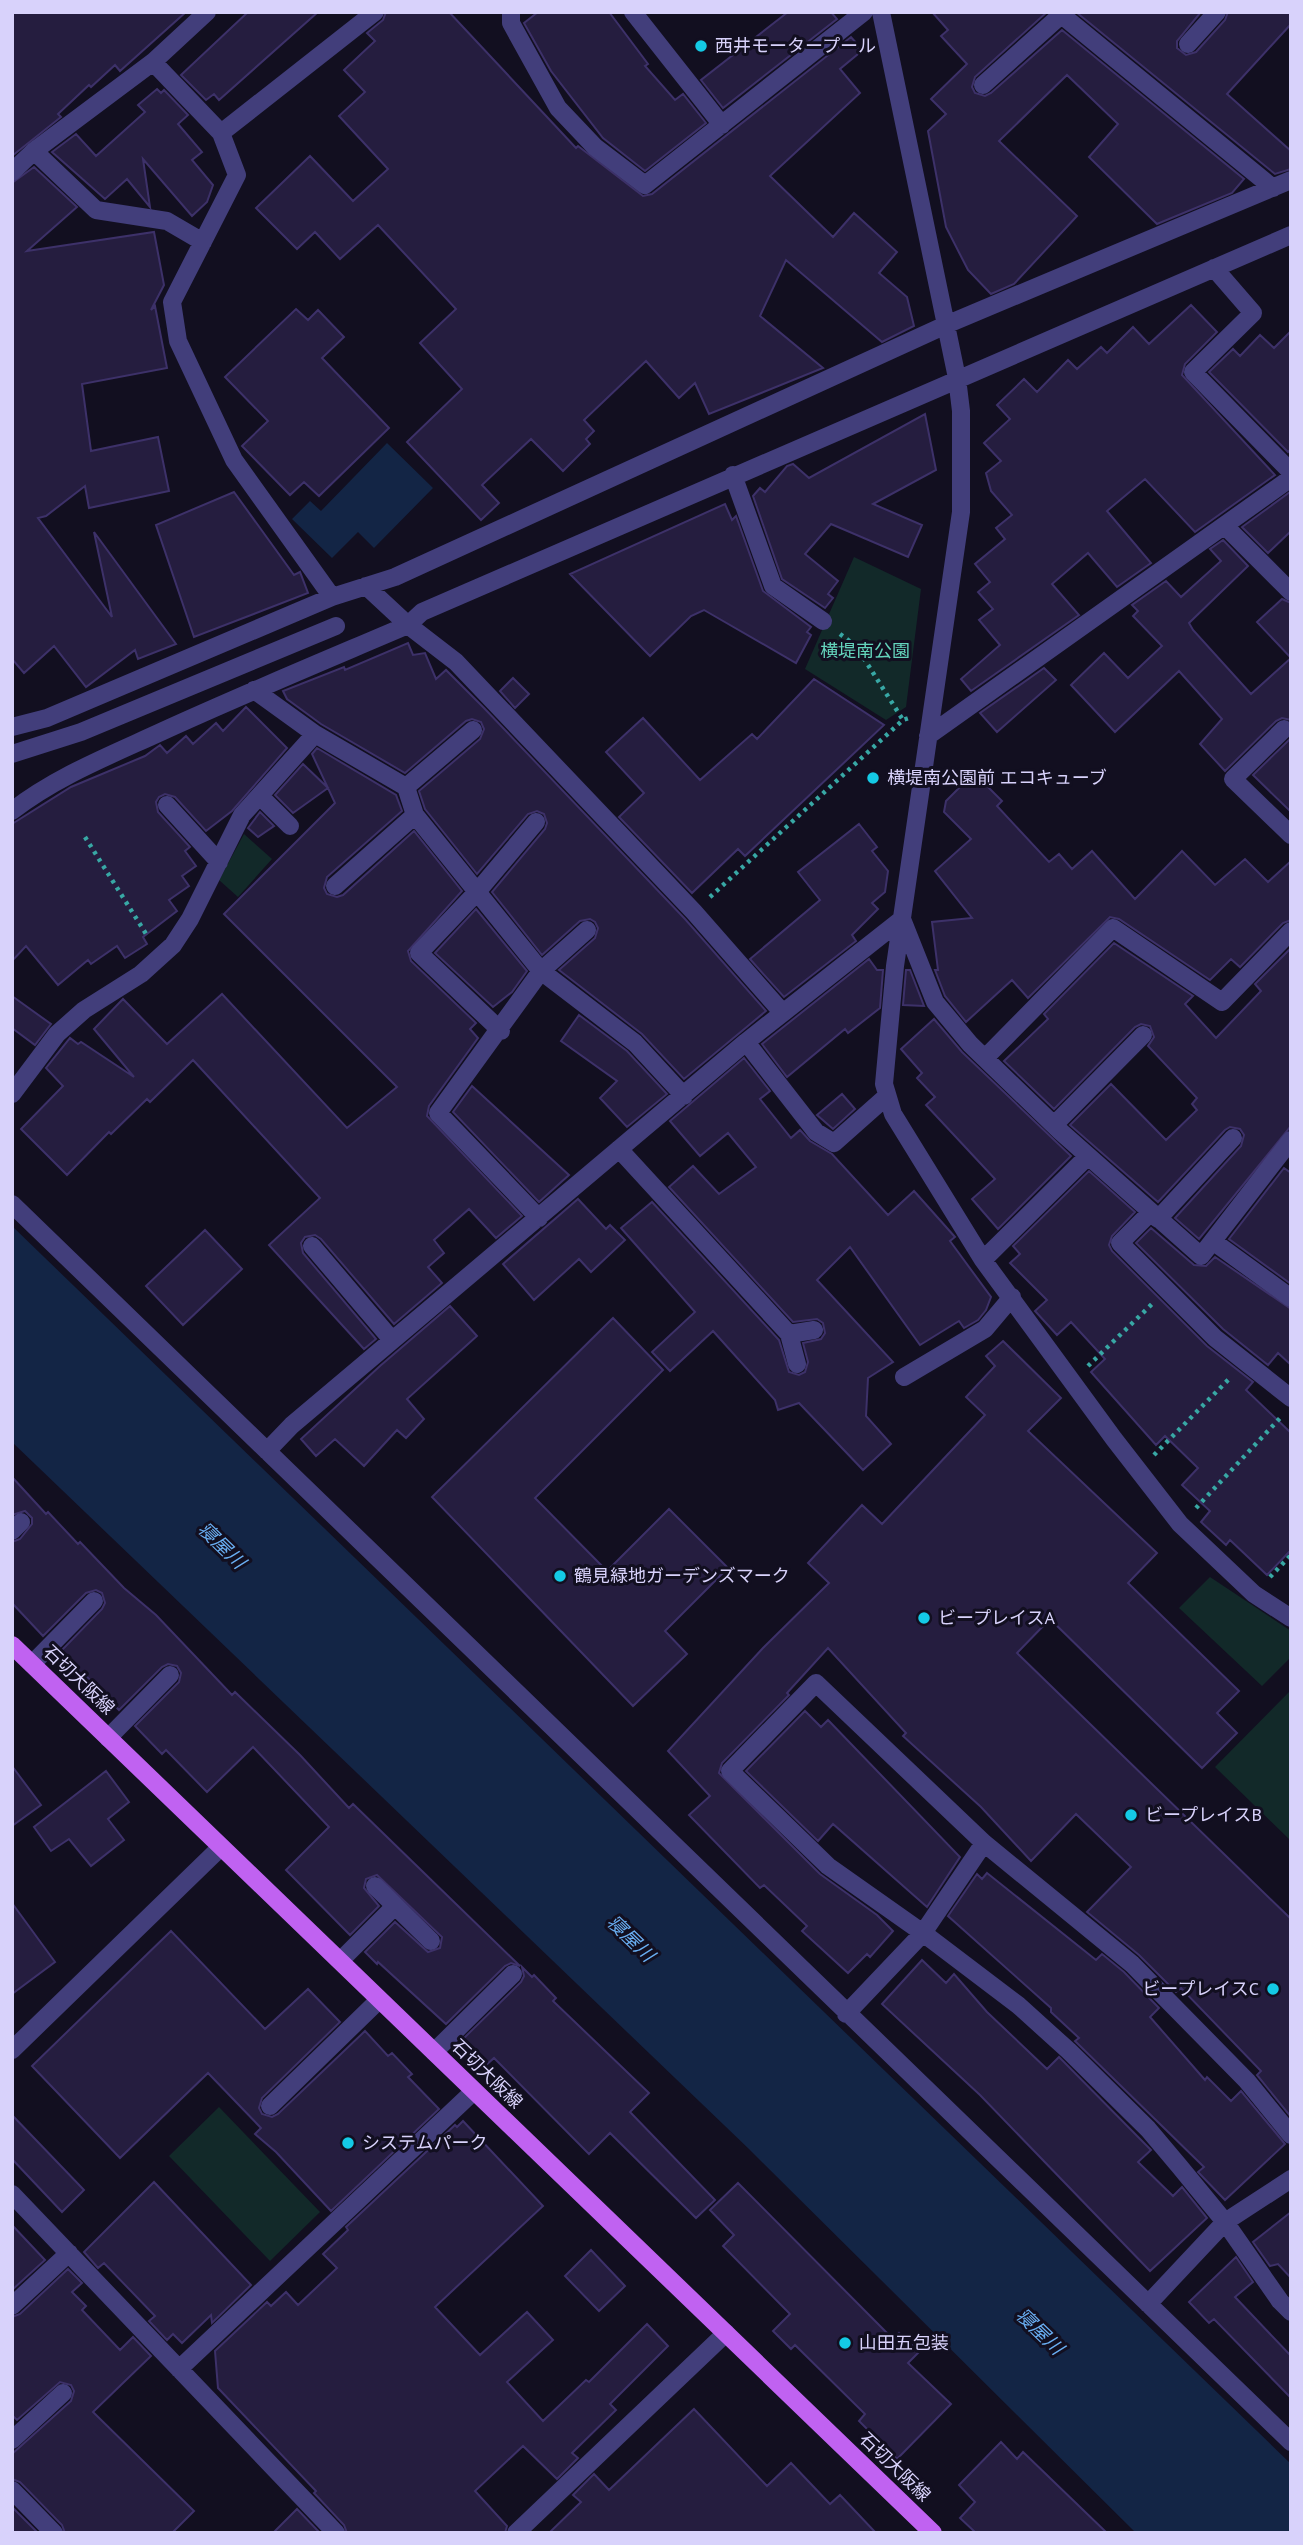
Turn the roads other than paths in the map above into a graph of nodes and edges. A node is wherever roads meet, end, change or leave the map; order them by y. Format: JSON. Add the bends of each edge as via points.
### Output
{"nodes":[{"id":1,"x":207,"y":12,"type":"edge"},
{"id":2,"x":375,"y":12,"type":"edge"},
{"id":3,"x":633,"y":12,"type":"edge"},
{"id":4,"x":864,"y":12,"type":"edge"},
{"id":5,"x":881,"y":12,"type":"edge"},
{"id":6,"x":1217,"y":12,"type":"edge"},
{"id":7,"x":1059,"y":13,"type":"edge"},
{"id":8,"x":515,"y":16,"type":"edge"},
{"id":9,"x":1188,"y":44,"type":"dead end"},
{"id":10,"x":153,"y":62,"type":"junction"},
{"id":11,"x":983,"y":85,"type":"dead end"},
{"id":12,"x":722,"y":125,"type":"junction"},
{"id":13,"x":221,"y":133,"type":"junction"},
{"id":14,"x":34,"y":151,"type":"junction"},
{"id":15,"x":12,"y":172,"type":"edge"},
{"id":16,"x":1291,"y":180,"type":"edge"},
{"id":17,"x":1273,"y":188,"type":"junction"},
{"id":18,"x":1291,"y":235,"type":"edge"},
{"id":19,"x":203,"y":242,"type":"junction"},
{"id":20,"x":1214,"y":268,"type":"junction"},
{"id":21,"x":948,"y":324,"type":"junction"},
{"id":22,"x":957,"y":378,"type":"junction"},
{"id":23,"x":1291,"y":472,"type":"edge"},
{"id":24,"x":733,"y":475,"type":"junction"},
{"id":25,"x":1291,"y":478,"type":"edge"},
{"id":26,"x":1225,"y":526,"type":"junction"},
{"id":27,"x":366,"y":586,"type":"junction"},
{"id":28,"x":1291,"y":592,"type":"edge"},
{"id":29,"x":332,"y":597,"type":"junction"},
{"id":30,"x":823,"y":621,"type":"road end"},
{"id":31,"x":408,"y":625,"type":"junction"},
{"id":32,"x":336,"y":626,"type":"dead end"},
{"id":33,"x":254,"y":690,"type":"junction"},
{"id":34,"x":12,"y":727,"type":"edge"},
{"id":35,"x":1289,"y":729,"type":"edge"},
{"id":36,"x":473,"y":730,"type":"dead end"},
{"id":37,"x":81,"y":732,"type":"junction"},
{"id":38,"x":315,"y":734,"type":"junction"},
{"id":39,"x":928,"y":736,"type":"junction"},
{"id":40,"x":12,"y":754,"type":"edge"},
{"id":41,"x":94,"y":762,"type":"junction"},
{"id":42,"x":406,"y":788,"type":"junction"},
{"id":43,"x":260,"y":796,"type":"junction"},
{"id":44,"x":167,"y":805,"type":"dead end"},
{"id":45,"x":12,"y":811,"type":"edge"},
{"id":46,"x":415,"y":815,"type":"junction"},
{"id":47,"x":536,"y":822,"type":"dead end"},
{"id":48,"x":290,"y":826,"type":"dead end"},
{"id":49,"x":1291,"y":835,"type":"edge"},
{"id":50,"x":219,"y":862,"type":"junction"},
{"id":51,"x":335,"y":886,"type":"dead end"},
{"id":52,"x":477,"y":892,"type":"junction"},
{"id":53,"x":902,"y":919,"type":"junction"},
{"id":54,"x":587,"y":930,"type":"dead end"},
{"id":55,"x":1291,"y":931,"type":"edge"},
{"id":56,"x":541,"y":971,"type":"junction"},
{"id":57,"x":782,"y":1012,"type":"junction"},
{"id":58,"x":501,"y":1031,"type":"junction"},
{"id":59,"x":1143,"y":1035,"type":"dead end"},
{"id":60,"x":746,"y":1042,"type":"junction"},
{"id":61,"x":985,"y":1058,"type":"junction"},
{"id":62,"x":12,"y":1094,"type":"edge"},
{"id":63,"x":684,"y":1096,"type":"junction"},
{"id":64,"x":887,"y":1097,"type":"junction"},
{"id":65,"x":1054,"y":1125,"type":"junction"},
{"id":66,"x":1233,"y":1138,"type":"dead end"},
{"id":67,"x":1291,"y":1140,"type":"edge"},
{"id":68,"x":619,"y":1149,"type":"junction"},
{"id":69,"x":1088,"y":1156,"type":"junction"},
{"id":70,"x":12,"y":1204,"type":"edge"},
{"id":71,"x":1154,"y":1216,"type":"junction"},
{"id":72,"x":539,"y":1217,"type":"junction"},
{"id":73,"x":1214,"y":1242,"type":"junction"},
{"id":74,"x":312,"y":1246,"type":"dead end"},
{"id":75,"x":983,"y":1260,"type":"junction"},
{"id":76,"x":1012,"y":1297,"type":"junction"},
{"id":77,"x":1291,"y":1298,"type":"edge"},
{"id":78,"x":814,"y":1330,"type":"dead end"},
{"id":79,"x":789,"y":1334,"type":"junction"},
{"id":80,"x":392,"y":1340,"type":"junction"},
{"id":81,"x":797,"y":1364,"type":"dead end"},
{"id":82,"x":904,"y":1377,"type":"dead end"},
{"id":83,"x":1291,"y":1398,"type":"edge"},
{"id":84,"x":267,"y":1451,"type":"junction"},
{"id":85,"x":94,"y":1601,"type":"dead end"},
{"id":86,"x":1291,"y":1618,"type":"edge"},
{"id":87,"x":12,"y":1645,"type":"edge"},
{"id":88,"x":32,"y":1664,"type":"junction"},
{"id":89,"x":170,"y":1675,"type":"dead end"},
{"id":90,"x":108,"y":1738,"type":"junction"},
{"id":91,"x":984,"y":1843,"type":"junction"},
{"id":92,"x":221,"y":1847,"type":"junction"},
{"id":93,"x":375,"y":1886,"type":"dead end"},
{"id":94,"x":394,"y":1906,"type":"junction"},
{"id":95,"x":923,"y":1933,"type":"junction"},
{"id":96,"x":431,"y":1941,"type":"dead end"},
{"id":97,"x":340,"y":1961,"type":"junction"},
{"id":98,"x":513,"y":1974,"type":"dead end"},
{"id":99,"x":379,"y":2000,"type":"junction"},
{"id":100,"x":846,"y":2014,"type":"junction"},
{"id":101,"x":12,"y":2050,"type":"edge"},
{"id":102,"x":434,"y":2052,"type":"junction"},
{"id":103,"x":474,"y":2091,"type":"junction"},
{"id":104,"x":270,"y":2106,"type":"dead end"},
{"id":105,"x":1291,"y":2135,"type":"edge"},
{"id":106,"x":1291,"y":2179,"type":"edge"},
{"id":107,"x":12,"y":2194,"type":"edge"},
{"id":108,"x":1225,"y":2222,"type":"junction"},
{"id":109,"x":69,"y":2253,"type":"junction"},
{"id":110,"x":1147,"y":2304,"type":"junction"},
{"id":111,"x":12,"y":2306,"type":"edge"},
{"id":112,"x":1291,"y":2312,"type":"edge"},
{"id":113,"x":726,"y":2333,"type":"junction"},
{"id":114,"x":179,"y":2369,"type":"junction"},
{"id":115,"x":63,"y":2393,"type":"dead end"},
{"id":116,"x":12,"y":2440,"type":"edge"},
{"id":117,"x":1291,"y":2442,"type":"edge"},
{"id":118,"x":12,"y":2490,"type":"edge"},
{"id":119,"x":54,"y":2533,"type":"edge"},
{"id":120,"x":336,"y":2533,"type":"edge"},
{"id":121,"x":516,"y":2533,"type":"edge"},
{"id":122,"x":933,"y":2533,"type":"edge"}],
"edges":[{"from":1,"to":10,"type":"street"},
{"from":2,"to":13,"type":"street"},
{"from":3,"to":12,"type":"street"},
{"from":4,"to":12,"type":"street"},
{"from":5,"to":21,"type":"street"},
{"from":6,"to":9,"type":"street"},
{"from":7,"to":11,"type":"street"},
{"from":7,"to":17,"type":"street"},
{"from":8,"to":12,"type":"street","via":[[558,108],[595,147],[645,185]]},
{"from":10,"to":13,"type":"street"},
{"from":10,"to":14,"type":"street"},
{"from":13,"to":19,"type":"street","via":[[237,175]]},
{"from":14,"to":15,"type":"street"},
{"from":14,"to":19,"type":"street","via":[[96,210],[167,221]]},
{"from":16,"to":17,"type":"street"},
{"from":17,"to":21,"type":"street"},
{"from":18,"to":20,"type":"street"},
{"from":19,"to":29,"type":"street","via":[[173,302],[178,341],[234,460]]},
{"from":20,"to":22,"type":"street"},
{"from":20,"to":23,"type":"street","via":[[1252,313],[1193,372]]},
{"from":21,"to":22,"type":"street"},
{"from":21,"to":27,"type":"street","via":[[396,577]]},
{"from":22,"to":24,"type":"street"},
{"from":22,"to":39,"type":"street","via":[[961,512]]},
{"from":24,"to":30,"type":"street","via":[[773,586]]},
{"from":24,"to":31,"type":"street","via":[[422,612]]},
{"from":25,"to":26,"type":"street"},
{"from":26,"to":28,"type":"street"},
{"from":26,"to":39,"type":"street"},
{"from":27,"to":29,"type":"street"},
{"from":27,"to":31,"type":"street"},
{"from":29,"to":34,"type":"street","via":[[60,713]]},
{"from":31,"to":33,"type":"street"},
{"from":31,"to":57,"type":"street","via":[[456,662],[694,912]]},
{"from":32,"to":37,"type":"street"},
{"from":33,"to":38,"type":"street"},
{"from":33,"to":41,"type":"street"},
{"from":35,"to":49,"type":"street","via":[[1233,779]]},
{"from":36,"to":42,"type":"street"},
{"from":37,"to":40,"type":"street"},
{"from":37,"to":41,"type":"street"},
{"from":38,"to":42,"type":"street"},
{"from":38,"to":43,"type":"street"},
{"from":39,"to":53,"type":"street"},
{"from":41,"to":45,"type":"street","via":[[35,793]]},
{"from":42,"to":46,"type":"street"},
{"from":43,"to":48,"type":"street"},
{"from":43,"to":50,"type":"street","via":[[242,815]]},
{"from":44,"to":50,"type":"street"},
{"from":46,"to":51,"type":"street"},
{"from":46,"to":52,"type":"street"},
{"from":47,"to":52,"type":"street"},
{"from":50,"to":62,"type":"street","via":[[190,919],[163,953],[57,1034]]},
{"from":52,"to":56,"type":"street"},
{"from":52,"to":58,"type":"street","via":[[419,953]]},
{"from":53,"to":57,"type":"street"},
{"from":53,"to":61,"type":"street","via":[[934,1002]]},
{"from":53,"to":64,"type":"street","via":[[884,1084]]},
{"from":54,"to":56,"type":"street"},
{"from":55,"to":61,"type":"street","via":[[1222,1002],[1113,928]]},
{"from":56,"to":58,"type":"street"},
{"from":56,"to":63,"type":"street","via":[[635,1043]]},
{"from":57,"to":60,"type":"street"},
{"from":58,"to":72,"type":"street","via":[[438,1113]]},
{"from":59,"to":65,"type":"street"},
{"from":60,"to":63,"type":"street"},
{"from":60,"to":64,"type":"street","via":[[817,1132],[834,1143]]},
{"from":61,"to":65,"type":"street"},
{"from":63,"to":68,"type":"street"},
{"from":64,"to":75,"type":"street"},
{"from":65,"to":69,"type":"street"},
{"from":66,"to":71,"type":"street"},
{"from":67,"to":73,"type":"street"},
{"from":68,"to":72,"type":"street"},
{"from":68,"to":79,"type":"street"},
{"from":69,"to":71,"type":"street"},
{"from":69,"to":75,"type":"street"},
{"from":70,"to":84,"type":"street"},
{"from":71,"to":73,"type":"street","via":[[1201,1256]]},
{"from":71,"to":83,"type":"street","via":[[1120,1242],[1165,1291]]},
{"from":72,"to":80,"type":"street"},
{"from":73,"to":77,"type":"street"},
{"from":74,"to":80,"type":"street"},
{"from":75,"to":76,"type":"street"},
{"from":76,"to":82,"type":"street","via":[[985,1329]]},
{"from":76,"to":86,"type":"street","via":[[1180,1524],[1254,1594]]},
{"from":78,"to":79,"type":"street"},
{"from":79,"to":81,"type":"street"},
{"from":80,"to":84,"type":"street"},
{"from":84,"to":100,"type":"street"},
{"from":85,"to":88,"type":"street"},
{"from":87,"to":88,"type":"main road","name":"石切大阪線"},
{"from":88,"to":90,"type":"main road","name":"石切大阪線"},
{"from":89,"to":90,"type":"street"},
{"from":90,"to":92,"type":"main road","name":"石切大阪線"},
{"from":91,"to":95,"type":"street"},
{"from":91,"to":95,"type":"street","via":[[816,1683],[730,1771],[828,1866]]},
{"from":91,"to":105,"type":"street","via":[[1132,1964],[1247,2081]]},
{"from":92,"to":97,"type":"main road","name":"石切大阪線"},
{"from":92,"to":101,"type":"street"},
{"from":93,"to":94,"type":"street"},
{"from":94,"to":96,"type":"street"},
{"from":94,"to":97,"type":"street"},
{"from":95,"to":100,"type":"street"},
{"from":95,"to":108,"type":"street","via":[[1018,2005],[1069,2051],[1148,2129]]},
{"from":97,"to":99,"type":"main road","name":"石切大阪線"},
{"from":98,"to":102,"type":"street"},
{"from":99,"to":102,"type":"main road","name":"石切大阪線"},
{"from":99,"to":104,"type":"street"},
{"from":100,"to":110,"type":"street"},
{"from":102,"to":103,"type":"main road","name":"石切大阪線"},
{"from":103,"to":113,"type":"main road","name":"石切大阪線"},
{"from":103,"to":114,"type":"street"},
{"from":106,"to":108,"type":"street"},
{"from":107,"to":109,"type":"street"},
{"from":108,"to":110,"type":"street"},
{"from":108,"to":112,"type":"street"},
{"from":109,"to":111,"type":"street"},
{"from":109,"to":114,"type":"street"},
{"from":110,"to":117,"type":"street"},
{"from":113,"to":121,"type":"street"},
{"from":113,"to":122,"type":"main road","name":"石切大阪線"},
{"from":114,"to":120,"type":"street"},
{"from":115,"to":116,"type":"street"},
{"from":118,"to":119,"type":"street"}]}
